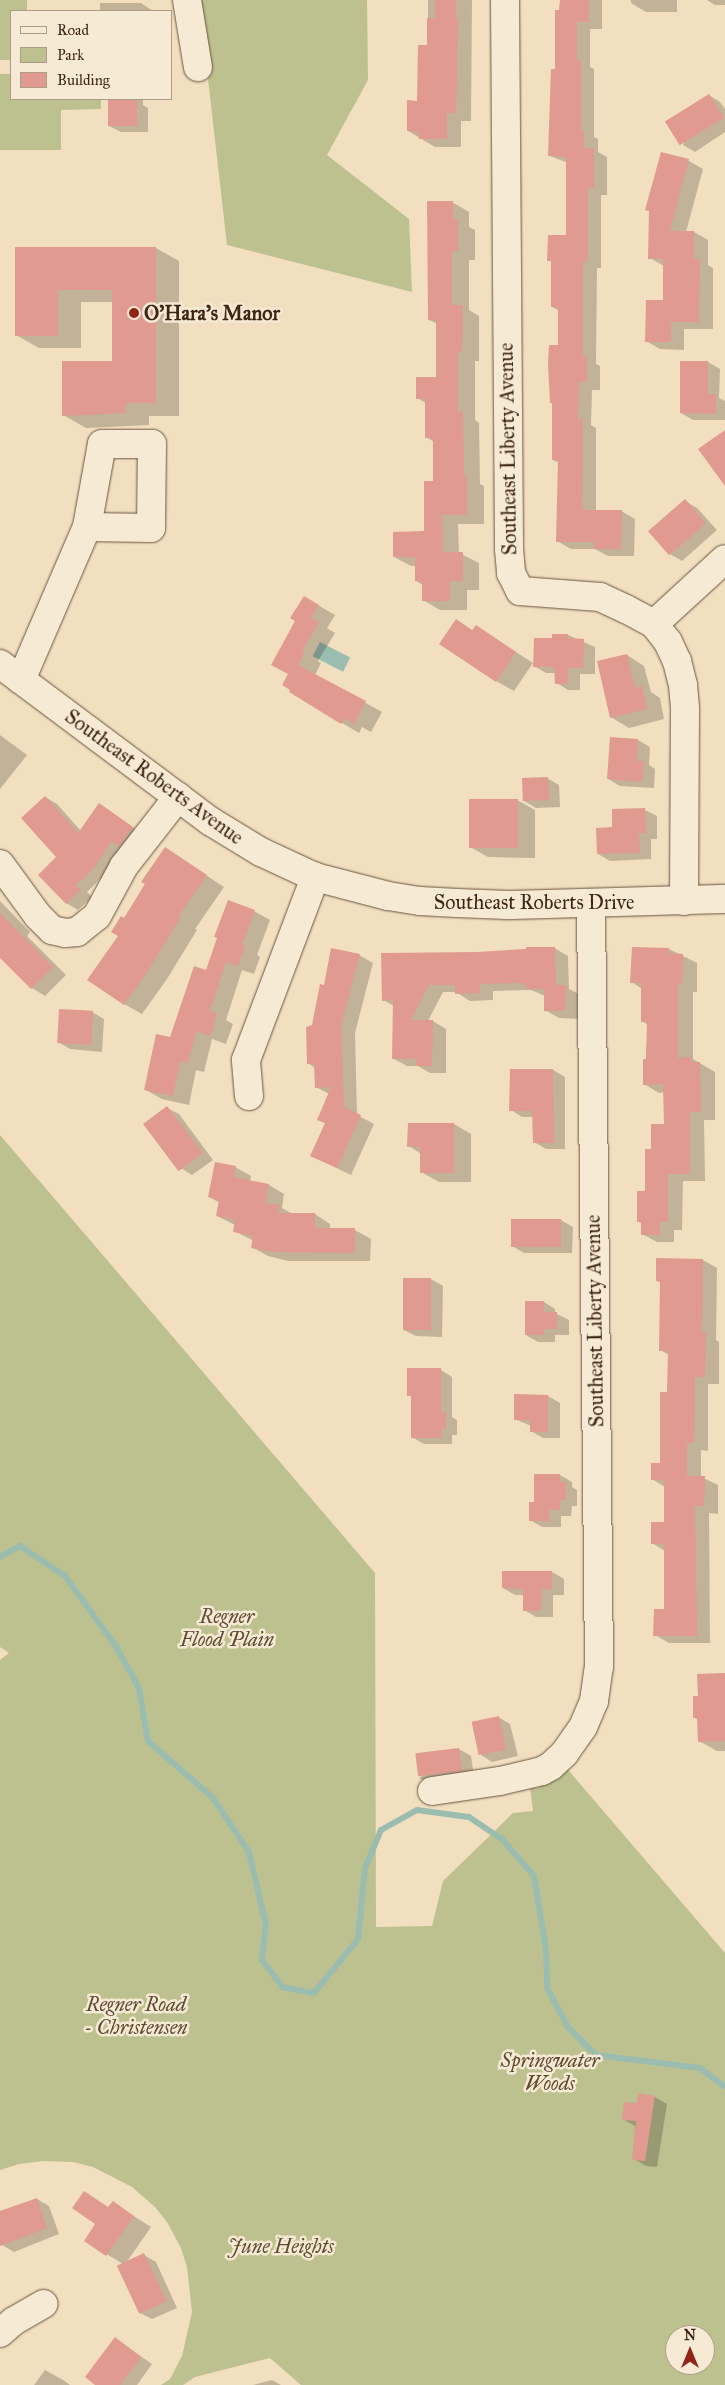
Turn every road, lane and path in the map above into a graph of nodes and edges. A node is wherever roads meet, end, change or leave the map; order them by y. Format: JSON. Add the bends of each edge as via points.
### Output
{"nodes":[{"id":1,"x":187,"y":0,"type":"edge"},
{"id":2,"x":504,"y":0,"type":"edge"},
{"id":3,"x":198,"y":68,"type":"dead end"},
{"id":4,"x":88,"y":527,"type":"dead end"},
{"id":5,"x":725,"y":559,"type":"edge"},
{"id":6,"x":654,"y":624,"type":"junction"},
{"id":7,"x":11,"y":672,"type":"edge"},
{"id":8,"x":178,"y":797,"type":"junction"},
{"id":9,"x":0,"y":864,"type":"edge"},
{"id":10,"x":315,"y":877,"type":"junction"},
{"id":11,"x":725,"y":899,"type":"edge"},
{"id":12,"x":684,"y":901,"type":"junction"},
{"id":13,"x":591,"y":904,"type":"junction"},
{"id":14,"x":249,"y":1096,"type":"dead end"},
{"id":15,"x":432,"y":1790,"type":"dead end"},
{"id":16,"x":44,"y":2304,"type":"dead end"},
{"id":17,"x":0,"y":2333,"type":"edge"}],
"edges":[{"from":1,"to":3,"type":"street"},
{"from":2,"to":6,"type":"street","name":"Southeast Liberty Avenue","via":[[508,549],[511,573],[520,591],[600,597]]},
{"from":4,"to":7,"type":"street"},
{"from":5,"to":6,"type":"street"},
{"from":6,"to":12,"type":"street","name":"Southeast Liberty Avenue","via":[[668,642],[683,685]]},
{"from":7,"to":8,"type":"street","name":"Southeast Roberts Avenue"},
{"from":8,"to":9,"type":"street","via":[[124,866],[97,916],[77,932],[52,930]]},
{"from":8,"to":10,"type":"street","name":"Southeast Roberts Avenue","via":[[238,840]]},
{"from":10,"to":13,"type":"street","name":"Southeast Roberts Drive","via":[[420,901]]},
{"from":10,"to":14,"type":"street","via":[[246,1060]]},
{"from":11,"to":12,"type":"street","name":"Southeast Roberts Drive"},
{"from":12,"to":13,"type":"street","name":"Southeast Roberts Drive"},
{"from":13,"to":15,"type":"street","name":"Southeast Liberty Avenue","via":[[599,1667],[593,1706],[564,1754],[542,1771]]},
{"from":16,"to":17,"type":"street"}]}
